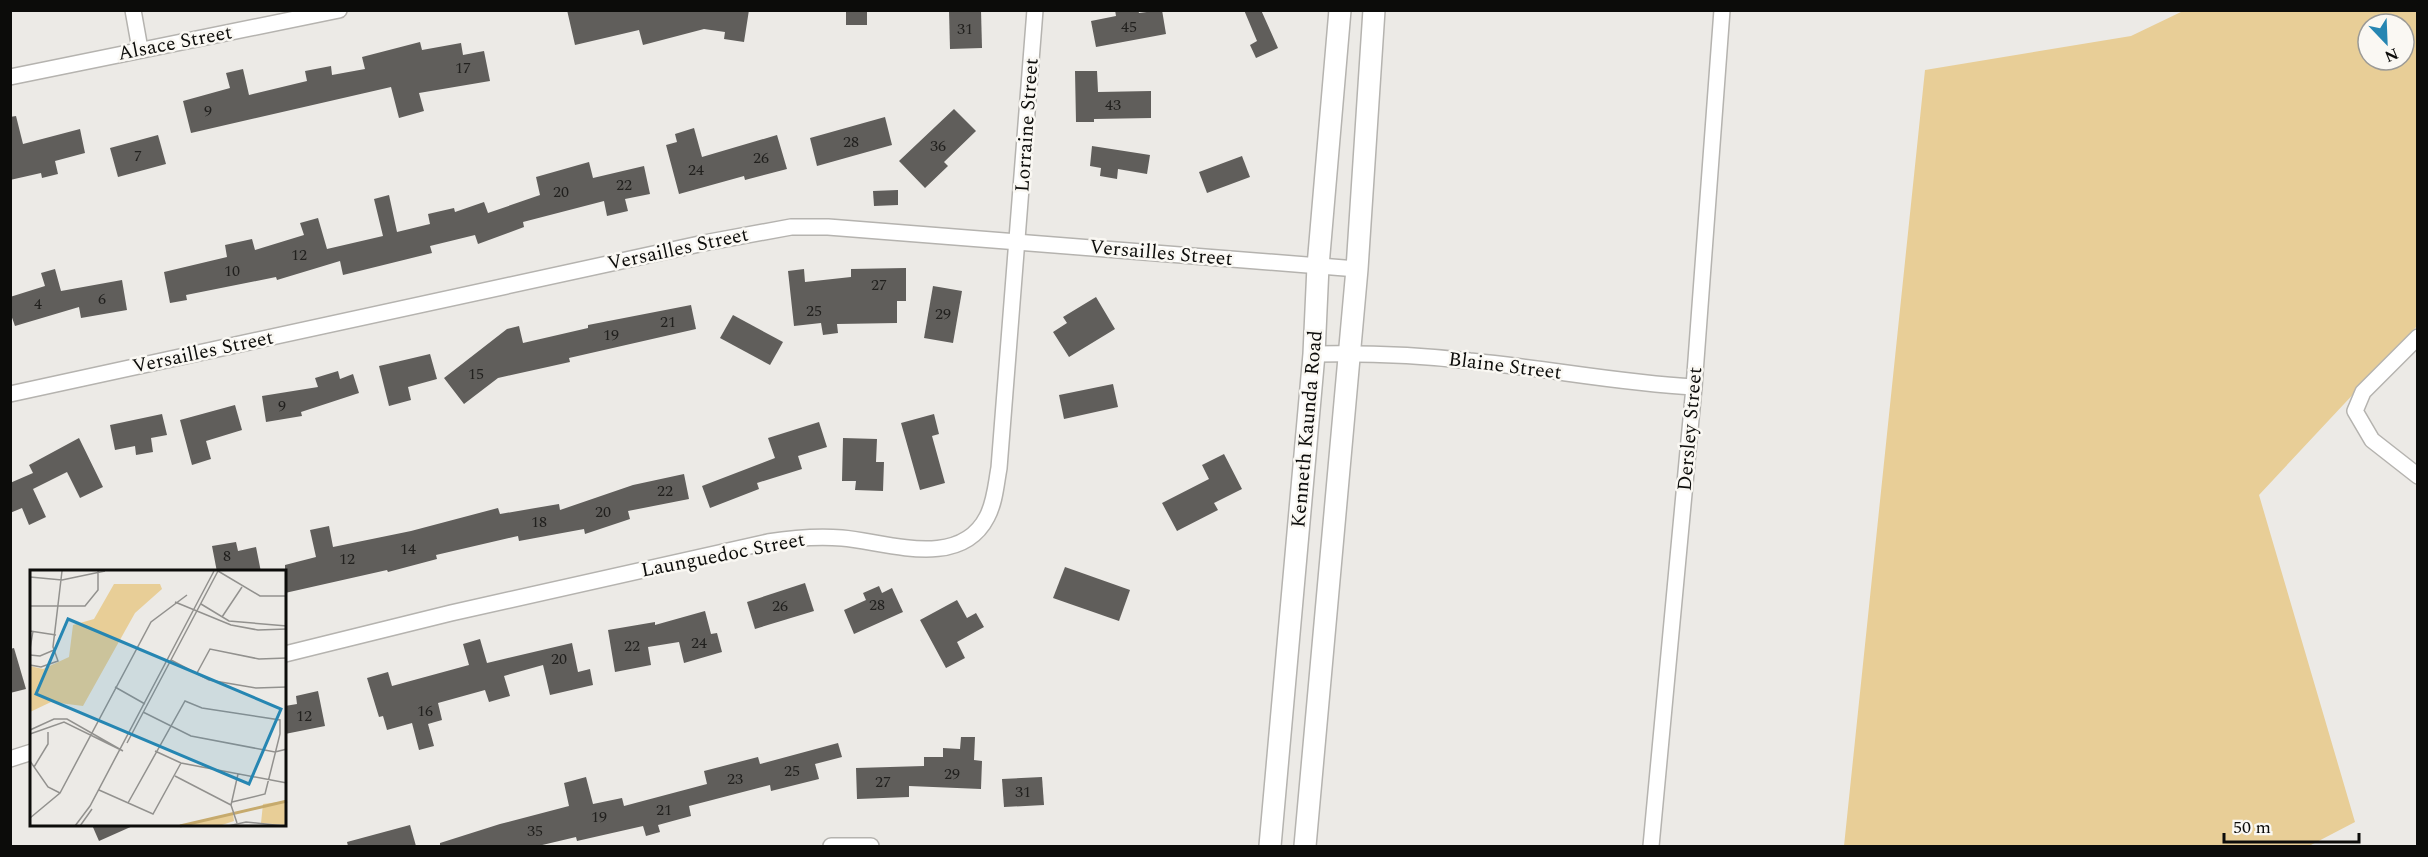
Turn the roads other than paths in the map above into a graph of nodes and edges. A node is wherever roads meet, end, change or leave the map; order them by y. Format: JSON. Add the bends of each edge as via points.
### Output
{"nodes":[{"id":1,"x":133,"y":10,"type":"edge"},
{"id":2,"x":339,"y":10,"type":"edge"},
{"id":3,"x":1035,"y":10,"type":"edge"},
{"id":4,"x":1340,"y":10,"type":"edge"},
{"id":5,"x":1374,"y":10,"type":"edge"},
{"id":6,"x":1722,"y":10,"type":"edge"},
{"id":7,"x":140,"y":49,"type":"junction"},
{"id":8,"x":10,"y":77,"type":"edge"},
{"id":9,"x":1018,"y":240,"type":"junction"},
{"id":10,"x":1318,"y":266,"type":"junction"},
{"id":11,"x":1357,"y":268,"type":"junction"},
{"id":12,"x":2418,"y":337,"type":"edge"},
{"id":13,"x":1350,"y":353,"type":"junction"},
{"id":14,"x":1314,"y":354,"type":"junction"},
{"id":15,"x":1694,"y":387,"type":"junction"},
{"id":16,"x":10,"y":394,"type":"edge"},
{"id":17,"x":2418,"y":476,"type":"edge"},
{"id":18,"x":286,"y":654,"type":"edge"},
{"id":19,"x":30,"y":753,"type":"edge"},
{"id":20,"x":10,"y":759,"type":"edge"},
{"id":21,"x":831,"y":846,"type":"edge"},
{"id":22,"x":871,"y":846,"type":"edge"},
{"id":23,"x":1270,"y":846,"type":"edge"},
{"id":24,"x":1305,"y":846,"type":"edge"},
{"id":25,"x":1651,"y":846,"type":"edge"}],
"edges":[{"from":1,"to":7,"type":"street"},
{"from":2,"to":7,"type":"street","name":"Alsace Street"},
{"from":3,"to":9,"type":"street","name":"Lorraine Street"},
{"from":4,"to":10,"type":"main road","name":"Kenneth Kaunda Road"},
{"from":5,"to":11,"type":"main road","name":"Kenneth Kaunda Road"},
{"from":6,"to":15,"type":"street","name":"Dersley Street"},
{"from":7,"to":8,"type":"street","name":"Alsace Street"},
{"from":9,"to":10,"type":"street","name":"Versailles Street"},
{"from":9,"to":16,"type":"street","name":"Versailles Street","via":[[791,227]]},
{"from":9,"to":18,"type":"street","name":"Launguedoc Street","via":[[994,501],[980,527],[962,543],[940,549],[807,536],[768,542]]},
{"from":10,"to":11,"type":"street","name":"Versailles Street"},
{"from":10,"to":14,"type":"main road","name":"Kenneth Kaunda Road"},
{"from":11,"to":13,"type":"main road","name":"Kenneth Kaunda Road"},
{"from":12,"to":17,"type":"street","via":[[2363,392],[2355,411],[2372,440]]},
{"from":13,"to":14,"type":"street","name":"Blaine Street"},
{"from":13,"to":15,"type":"street","name":"Blaine Street","via":[[1473,361]]},
{"from":13,"to":24,"type":"main road","name":"Kenneth Kaunda Road"},
{"from":14,"to":23,"type":"main road","name":"Kenneth Kaunda Road"},
{"from":15,"to":25,"type":"street","name":"Dersley Street"},
{"from":19,"to":20,"type":"street"},
{"from":21,"to":22,"type":"street"}]}
